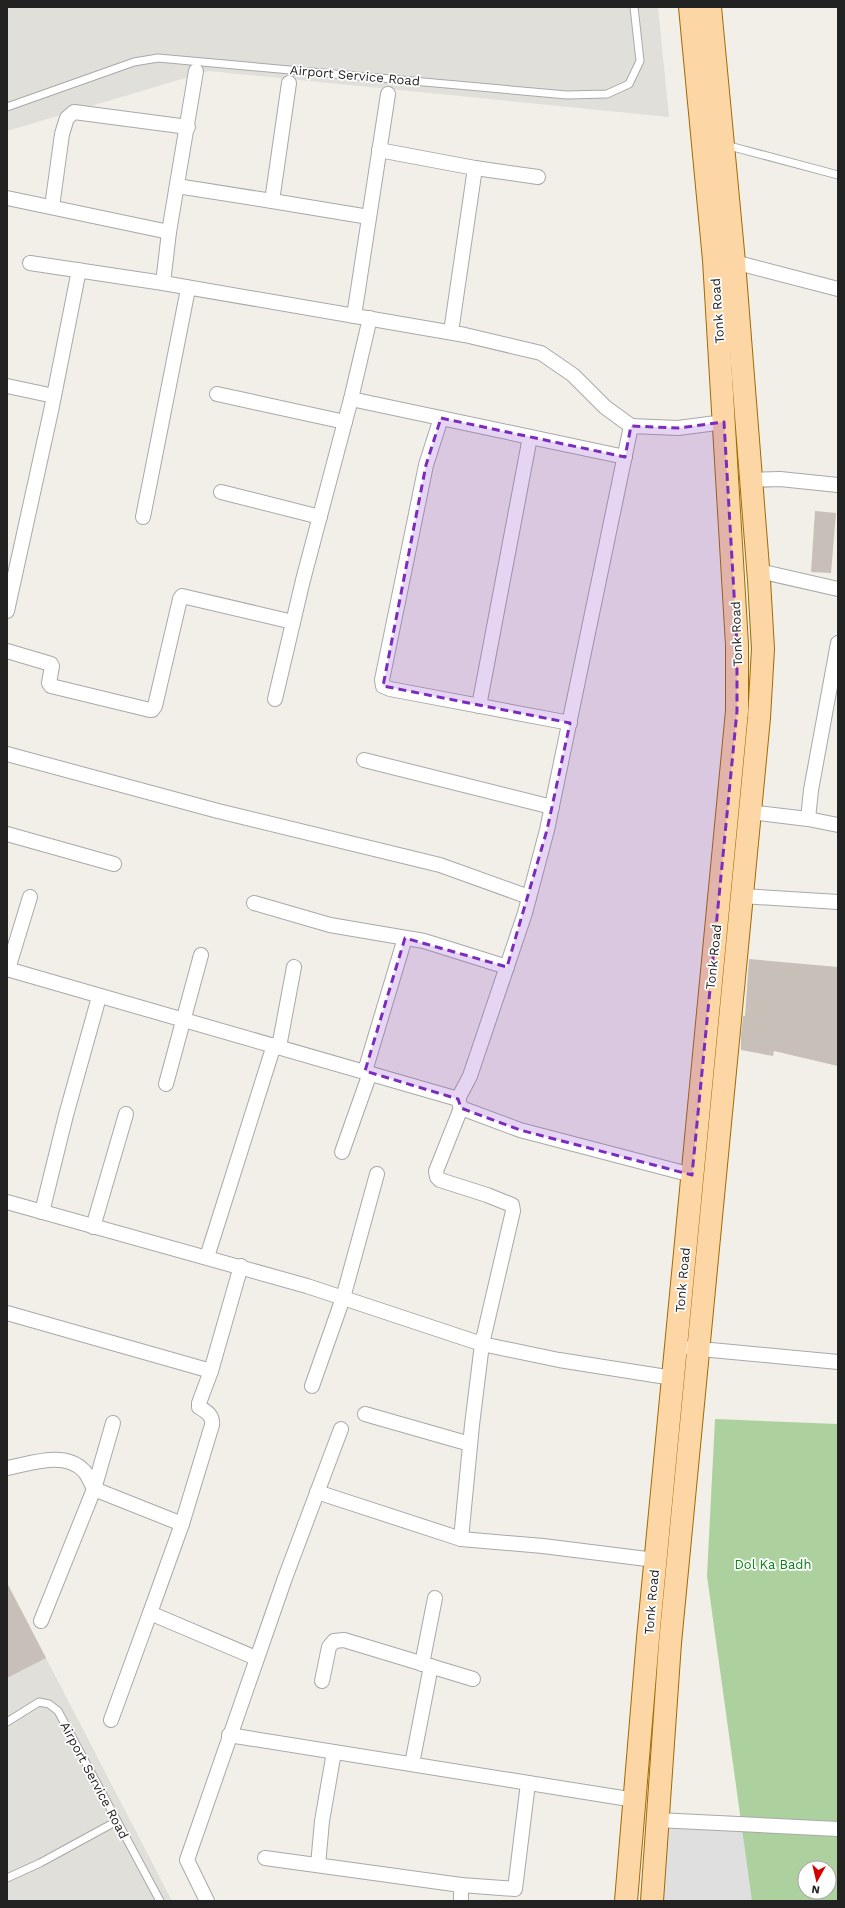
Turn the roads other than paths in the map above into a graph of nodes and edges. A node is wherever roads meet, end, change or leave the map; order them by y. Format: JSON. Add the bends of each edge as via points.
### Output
{"nodes":[{"id":1,"x":634,"y":7,"type":"edge"},
{"id":2,"x":697,"y":9,"type":"edge"},
{"id":3,"x":196,"y":71,"type":"dead end"},
{"id":4,"x":289,"y":83,"type":"dead end"},
{"id":5,"x":388,"y":94,"type":"dead end"},
{"id":6,"x":7,"y":107,"type":"edge"},
{"id":7,"x":188,"y":127,"type":"junction"},
{"id":8,"x":723,"y":148,"type":"junction"},
{"id":9,"x":379,"y":150,"type":"junction"},
{"id":10,"x":475,"y":168,"type":"junction"},
{"id":11,"x":838,"y":175,"type":"edge"},
{"id":12,"x":538,"y":177,"type":"dead end"},
{"id":13,"x":177,"y":186,"type":"junction"},
{"id":14,"x":7,"y":198,"type":"edge"},
{"id":15,"x":272,"y":201,"type":"junction"},
{"id":16,"x":52,"y":208,"type":"junction"},
{"id":17,"x":369,"y":217,"type":"junction"},
{"id":18,"x":169,"y":232,"type":"junction"},
{"id":19,"x":734,"y":262,"type":"junction"},
{"id":20,"x":30,"y":263,"type":"dead end"},
{"id":21,"x":79,"y":270,"type":"junction"},
{"id":22,"x":163,"y":283,"type":"junction"},
{"id":23,"x":188,"y":289,"type":"junction"},
{"id":24,"x":838,"y":289,"type":"edge"},
{"id":25,"x":354,"y":316,"type":"junction"},
{"id":26,"x":370,"y":318,"type":"junction"},
{"id":27,"x":451,"y":332,"type":"junction"},
{"id":28,"x":7,"y":386,"type":"edge"},
{"id":29,"x":217,"y":394,"type":"dead end"},
{"id":30,"x":54,"y":396,"type":"junction"},
{"id":31,"x":351,"y":399,"type":"junction"},
{"id":32,"x":441,"y":418,"type":"junction"},
{"id":33,"x":345,"y":422,"type":"junction"},
{"id":34,"x":724,"y":422,"type":"junction"},
{"id":35,"x":631,"y":426,"type":"junction"},
{"id":36,"x":530,"y":437,"type":"junction"},
{"id":37,"x":625,"y":457,"type":"junction"},
{"id":38,"x":751,"y":480,"type":"junction"},
{"id":39,"x":838,"y":485,"type":"edge"},
{"id":40,"x":221,"y":492,"type":"dead end"},
{"id":41,"x":143,"y":517,"type":"dead end"},
{"id":42,"x":320,"y":517,"type":"junction"},
{"id":43,"x":759,"y":571,"type":"junction"},
{"id":44,"x":838,"y":589,"type":"edge"},
{"id":45,"x":7,"y":611,"type":"edge"},
{"id":46,"x":293,"y":622,"type":"junction"},
{"id":47,"x":838,"y":643,"type":"edge"},
{"id":48,"x":7,"y":651,"type":"edge"},
{"id":49,"x":275,"y":700,"type":"dead end"},
{"id":50,"x":479,"y":706,"type":"junction"},
{"id":51,"x":570,"y":723,"type":"junction"},
{"id":52,"x":7,"y":754,"type":"edge"},
{"id":53,"x":364,"y":760,"type":"dead end"},
{"id":54,"x":552,"y":807,"type":"junction"},
{"id":55,"x":750,"y":812,"type":"junction"},
{"id":56,"x":808,"y":819,"type":"junction"},
{"id":57,"x":838,"y":825,"type":"edge"},
{"id":58,"x":7,"y":834,"type":"edge"},
{"id":59,"x":114,"y":864,"type":"dead end"},
{"id":60,"x":742,"y":896,"type":"junction"},
{"id":61,"x":30,"y":897,"type":"dead end"},
{"id":62,"x":529,"y":897,"type":"junction"},
{"id":63,"x":838,"y":902,"type":"edge"},
{"id":64,"x":254,"y":903,"type":"dead end"},
{"id":65,"x":405,"y":938,"type":"junction"},
{"id":66,"x":201,"y":956,"type":"dead end"},
{"id":67,"x":294,"y":967,"type":"dead end"},
{"id":68,"x":507,"y":967,"type":"junction"},
{"id":69,"x":8,"y":969,"type":"edge"},
{"id":70,"x":99,"y":996,"type":"junction"},
{"id":71,"x":182,"y":1020,"type":"junction"},
{"id":72,"x":276,"y":1046,"type":"junction"},
{"id":73,"x":367,"y":1072,"type":"junction"},
{"id":74,"x":166,"y":1084,"type":"dead end"},
{"id":75,"x":460,"y":1104,"type":"junction"},
{"id":76,"x":126,"y":1114,"type":"dead end"},
{"id":77,"x":342,"y":1152,"type":"dead end"},
{"id":78,"x":377,"y":1174,"type":"dead end"},
{"id":79,"x":692,"y":1176,"type":"junction"},
{"id":80,"x":7,"y":1202,"type":"edge"},
{"id":81,"x":42,"y":1212,"type":"junction"},
{"id":82,"x":94,"y":1227,"type":"junction"},
{"id":83,"x":207,"y":1256,"type":"junction"},
{"id":84,"x":241,"y":1266,"type":"junction"},
{"id":85,"x":343,"y":1298,"type":"junction"},
{"id":86,"x":7,"y":1314,"type":"edge"},
{"id":87,"x":482,"y":1344,"type":"junction"},
{"id":88,"x":676,"y":1346,"type":"junction"},
{"id":89,"x":698,"y":1349,"type":"junction"},
{"id":90,"x":838,"y":1362,"type":"edge"},
{"id":91,"x":212,"y":1371,"type":"junction"},
{"id":92,"x":673,"y":1378,"type":"junction"},
{"id":93,"x":312,"y":1386,"type":"dead end"},
{"id":94,"x":365,"y":1414,"type":"dead end"},
{"id":95,"x":113,"y":1423,"type":"dead end"},
{"id":96,"x":341,"y":1429,"type":"dead end"},
{"id":97,"x":470,"y":1444,"type":"junction"},
{"id":98,"x":7,"y":1468,"type":"edge"},
{"id":99,"x":94,"y":1489,"type":"junction"},
{"id":100,"x":317,"y":1492,"type":"junction"},
{"id":101,"x":182,"y":1524,"type":"junction"},
{"id":102,"x":461,"y":1539,"type":"junction"},
{"id":103,"x":655,"y":1560,"type":"junction"},
{"id":104,"x":435,"y":1598,"type":"dead end"},
{"id":105,"x":150,"y":1613,"type":"junction"},
{"id":106,"x":41,"y":1621,"type":"dead end"},
{"id":107,"x":256,"y":1658,"type":"junction"},
{"id":108,"x":427,"y":1665,"type":"junction"},
{"id":109,"x":473,"y":1679,"type":"dead end"},
{"id":110,"x":322,"y":1681,"type":"dead end"},
{"id":111,"x":111,"y":1720,"type":"dead end"},
{"id":112,"x":7,"y":1722,"type":"edge"},
{"id":113,"x":229,"y":1735,"type":"junction"},
{"id":114,"x":334,"y":1752,"type":"junction"},
{"id":115,"x":412,"y":1764,"type":"junction"},
{"id":116,"x":528,"y":1783,"type":"junction"},
{"id":117,"x":635,"y":1800,"type":"junction"},
{"id":118,"x":657,"y":1820,"type":"junction"},
{"id":119,"x":117,"y":1821,"type":"junction"},
{"id":120,"x":838,"y":1829,"type":"edge"},
{"id":121,"x":266,"y":1858,"type":"dead end"},
{"id":122,"x":318,"y":1865,"type":"junction"},
{"id":123,"x":7,"y":1878,"type":"edge"},
{"id":124,"x":462,"y":1885,"type":"junction"},
{"id":125,"x":160,"y":1901,"type":"edge"},
{"id":126,"x":207,"y":1901,"type":"edge"},
{"id":127,"x":461,"y":1901,"type":"edge"},
{"id":128,"x":626,"y":1901,"type":"edge"},
{"id":129,"x":652,"y":1901,"type":"edge"}],
"edges":[{"from":1,"to":6,"type":"lane","name":"Airport Service Road","via":[[640,61],[628,84],[607,94],[567,95],[158,58],[134,62]]},
{"from":2,"to":8,"type":"main road","name":"Tonk Road","via":[[714,50]]},
{"from":2,"to":34,"type":"main road","name":"Tonk Road"},
{"from":3,"to":7,"type":"street"},
{"from":4,"to":15,"type":"street"},
{"from":5,"to":9,"type":"street"},
{"from":7,"to":13,"type":"street"},
{"from":7,"to":16,"type":"street","via":[[74,112],[67,118],[62,134]]},
{"from":8,"to":11,"type":"lane","via":[[734,147]]},
{"from":8,"to":19,"type":"main road","name":"Tonk Road"},
{"from":9,"to":10,"type":"street"},
{"from":9,"to":17,"type":"street"},
{"from":10,"to":12,"type":"street"},
{"from":10,"to":27,"type":"street"},
{"from":13,"to":15,"type":"street"},
{"from":13,"to":18,"type":"street"},
{"from":14,"to":16,"type":"street"},
{"from":15,"to":17,"type":"street"},
{"from":16,"to":18,"type":"street"},
{"from":17,"to":25,"type":"street"},
{"from":18,"to":22,"type":"street"},
{"from":19,"to":24,"type":"street"},
{"from":19,"to":38,"type":"main road","name":"Tonk Road"},
{"from":20,"to":21,"type":"street"},
{"from":21,"to":22,"type":"street"},
{"from":21,"to":30,"type":"street"},
{"from":22,"to":23,"type":"street"},
{"from":23,"to":25,"type":"street"},
{"from":23,"to":41,"type":"street"},
{"from":25,"to":26,"type":"street"},
{"from":26,"to":27,"type":"street"},
{"from":26,"to":31,"type":"street"},
{"from":27,"to":35,"type":"street","via":[[541,353],[573,375],[605,407]]},
{"from":28,"to":30,"type":"street"},
{"from":29,"to":33,"type":"street"},
{"from":30,"to":45,"type":"street"},
{"from":31,"to":32,"type":"street"},
{"from":31,"to":33,"type":"street"},
{"from":32,"to":36,"type":"street"},
{"from":32,"to":50,"type":"street","via":[[426,465],[382,680],[383,686],[390,689]]},
{"from":33,"to":42,"type":"street"},
{"from":34,"to":35,"type":"street","via":[[678,428]]},
{"from":34,"to":79,"type":"main road","name":"Tonk Road","via":[[737,645],[737,711]]},
{"from":35,"to":37,"type":"street"},
{"from":36,"to":37,"type":"street"},
{"from":36,"to":50,"type":"street"},
{"from":37,"to":51,"type":"street"},
{"from":38,"to":39,"type":"street","via":[[780,479]]},
{"from":38,"to":43,"type":"main road","name":"Tonk Road"},
{"from":40,"to":42,"type":"street"},
{"from":42,"to":46,"type":"street"},
{"from":43,"to":44,"type":"street"},
{"from":43,"to":55,"type":"main road","name":"Tonk Road","via":[[763,649]]},
{"from":46,"to":48,"type":"street","via":[[182,596],[152,710],[51,686],[51,664]]},
{"from":46,"to":49,"type":"street"},
{"from":47,"to":56,"type":"street"},
{"from":50,"to":51,"type":"street"},
{"from":51,"to":54,"type":"street"},
{"from":52,"to":62,"type":"street","via":[[218,811],[440,866]]},
{"from":53,"to":54,"type":"street"},
{"from":54,"to":62,"type":"street"},
{"from":55,"to":56,"type":"street"},
{"from":55,"to":60,"type":"main road","name":"Tonk Road"},
{"from":56,"to":57,"type":"street"},
{"from":58,"to":59,"type":"street"},
{"from":60,"to":63,"type":"street"},
{"from":60,"to":89,"type":"main road","name":"Tonk Road"},
{"from":61,"to":69,"type":"street"},
{"from":62,"to":68,"type":"street"},
{"from":64,"to":65,"type":"street","via":[[330,924]]},
{"from":65,"to":68,"type":"street","via":[[424,941]]},
{"from":65,"to":73,"type":"street"},
{"from":66,"to":71,"type":"street"},
{"from":67,"to":72,"type":"street"},
{"from":68,"to":75,"type":"street"},
{"from":69,"to":70,"type":"street"},
{"from":70,"to":71,"type":"street"},
{"from":70,"to":81,"type":"street"},
{"from":71,"to":72,"type":"street"},
{"from":71,"to":74,"type":"street"},
{"from":72,"to":73,"type":"street"},
{"from":72,"to":83,"type":"street"},
{"from":73,"to":75,"type":"street"},
{"from":73,"to":77,"type":"street"},
{"from":75,"to":79,"type":"street","via":[[520,1130]]},
{"from":75,"to":87,"type":"street","via":[[436,1171],[437,1177],[512,1205]]},
{"from":76,"to":82,"type":"street"},
{"from":78,"to":85,"type":"street"},
{"from":79,"to":88,"type":"main road","name":"Tonk Road"},
{"from":80,"to":81,"type":"street"},
{"from":81,"to":82,"type":"street"},
{"from":82,"to":83,"type":"street"},
{"from":83,"to":84,"type":"street"},
{"from":84,"to":85,"type":"street"},
{"from":84,"to":91,"type":"street"},
{"from":85,"to":87,"type":"street"},
{"from":85,"to":93,"type":"street"},
{"from":86,"to":91,"type":"street"},
{"from":87,"to":92,"type":"street","via":[[559,1360]]},
{"from":87,"to":97,"type":"street"},
{"from":88,"to":89,"type":"street"},
{"from":88,"to":92,"type":"main road","name":"Tonk Road"},
{"from":89,"to":90,"type":"street"},
{"from":89,"to":118,"type":"main road","name":"Tonk Road","via":[[670,1643]]},
{"from":91,"to":101,"type":"street","via":[[199,1407],[211,1415],[213,1420]]},
{"from":92,"to":103,"type":"main road","name":"Tonk Road"},
{"from":94,"to":97,"type":"street"},
{"from":95,"to":99,"type":"street"},
{"from":96,"to":100,"type":"street"},
{"from":97,"to":102,"type":"street"},
{"from":98,"to":99,"type":"street","via":[[59,1459],[75,1464],[84,1471]]},
{"from":99,"to":101,"type":"street"},
{"from":99,"to":106,"type":"street"},
{"from":100,"to":102,"type":"street"},
{"from":100,"to":107,"type":"street"},
{"from":101,"to":105,"type":"street"},
{"from":102,"to":103,"type":"street"},
{"from":103,"to":117,"type":"main road","name":"Tonk Road"},
{"from":104,"to":108,"type":"street"},
{"from":105,"to":107,"type":"street"},
{"from":105,"to":111,"type":"street"},
{"from":107,"to":113,"type":"street"},
{"from":108,"to":109,"type":"street"},
{"from":108,"to":110,"type":"street","via":[[344,1640],[334,1641],[329,1647]]},
{"from":108,"to":115,"type":"street"},
{"from":112,"to":119,"type":"lane","name":"Airport Service Road","via":[[39,1702],[49,1704],[58,1711]]},
{"from":113,"to":114,"type":"street"},
{"from":113,"to":126,"type":"street","via":[[187,1860]]},
{"from":114,"to":115,"type":"street"},
{"from":114,"to":122,"type":"street","via":[[322,1821]]},
{"from":115,"to":116,"type":"street"},
{"from":116,"to":117,"type":"street"},
{"from":116,"to":124,"type":"street","via":[[515,1889]]},
{"from":117,"to":128,"type":"main road","name":"Tonk Road"},
{"from":118,"to":120,"type":"street"},
{"from":118,"to":129,"type":"main road","name":"Tonk Road"},
{"from":119,"to":123,"type":"lane"},
{"from":119,"to":125,"type":"lane","name":"Airport Service Road"},
{"from":121,"to":122,"type":"street"},
{"from":122,"to":124,"type":"street"},
{"from":124,"to":127,"type":"street"}]}
